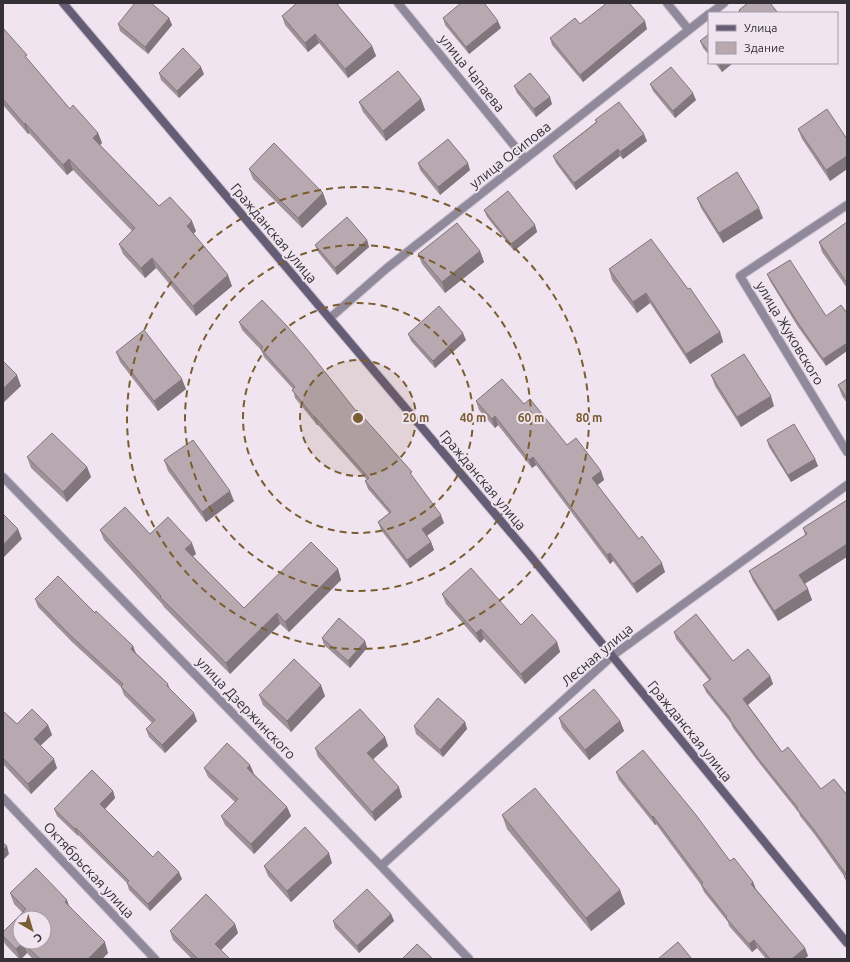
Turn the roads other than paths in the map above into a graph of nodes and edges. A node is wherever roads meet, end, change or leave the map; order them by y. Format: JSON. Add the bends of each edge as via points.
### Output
{"nodes":[{"id":1,"x":63,"y":3,"type":"edge"},
{"id":2,"x":398,"y":3,"type":"edge"},
{"id":3,"x":667,"y":3,"type":"edge"},
{"id":4,"x":724,"y":3,"type":"edge"},
{"id":5,"x":713,"y":12,"type":"edge"},
{"id":6,"x":708,"y":16,"type":"edge"},
{"id":7,"x":689,"y":30,"type":"junction"},
{"id":8,"x":525,"y":160,"type":"junction"},
{"id":9,"x":847,"y":205,"type":"edge"},
{"id":10,"x":330,"y":318,"type":"junction"},
{"id":11,"x":847,"y":452,"type":"edge"},
{"id":12,"x":3,"y":476,"type":"edge"},
{"id":13,"x":847,"y":485,"type":"edge"},
{"id":14,"x":612,"y":656,"type":"junction"},
{"id":15,"x":3,"y":798,"type":"edge"},
{"id":16,"x":381,"y":866,"type":"junction"},
{"id":17,"x":847,"y":943,"type":"edge"},
{"id":18,"x":155,"y":959,"type":"edge"},
{"id":19,"x":469,"y":959,"type":"edge"}],
"edges":[{"from":1,"to":10,"type":"street","name":"Гражданская улица"},
{"from":2,"to":8,"type":"street","name":"улица Чапаева"},
{"from":3,"to":7,"type":"street"},
{"from":4,"to":5,"type":"street","name":"улица Осипова"},
{"from":6,"to":7,"type":"street","name":"улица Осипова"},
{"from":7,"to":8,"type":"street","name":"улица Осипова"},
{"from":8,"to":10,"type":"street","name":"улица Осипова","via":[[387,268]]},
{"from":9,"to":11,"type":"street","name":"улица Жуковского","via":[[740,276]]},
{"from":10,"to":14,"type":"street","name":"Гражданская улица"},
{"from":12,"to":16,"type":"street","name":"улица Дзержинского"},
{"from":13,"to":14,"type":"street","name":"Лесная улица"},
{"from":14,"to":16,"type":"street","name":"Лесная улица"},
{"from":14,"to":17,"type":"street","name":"Гражданская улица"},
{"from":15,"to":18,"type":"street","name":"Октябрьская улица"},
{"from":16,"to":19,"type":"street","name":"улица Дзержинского"}]}
